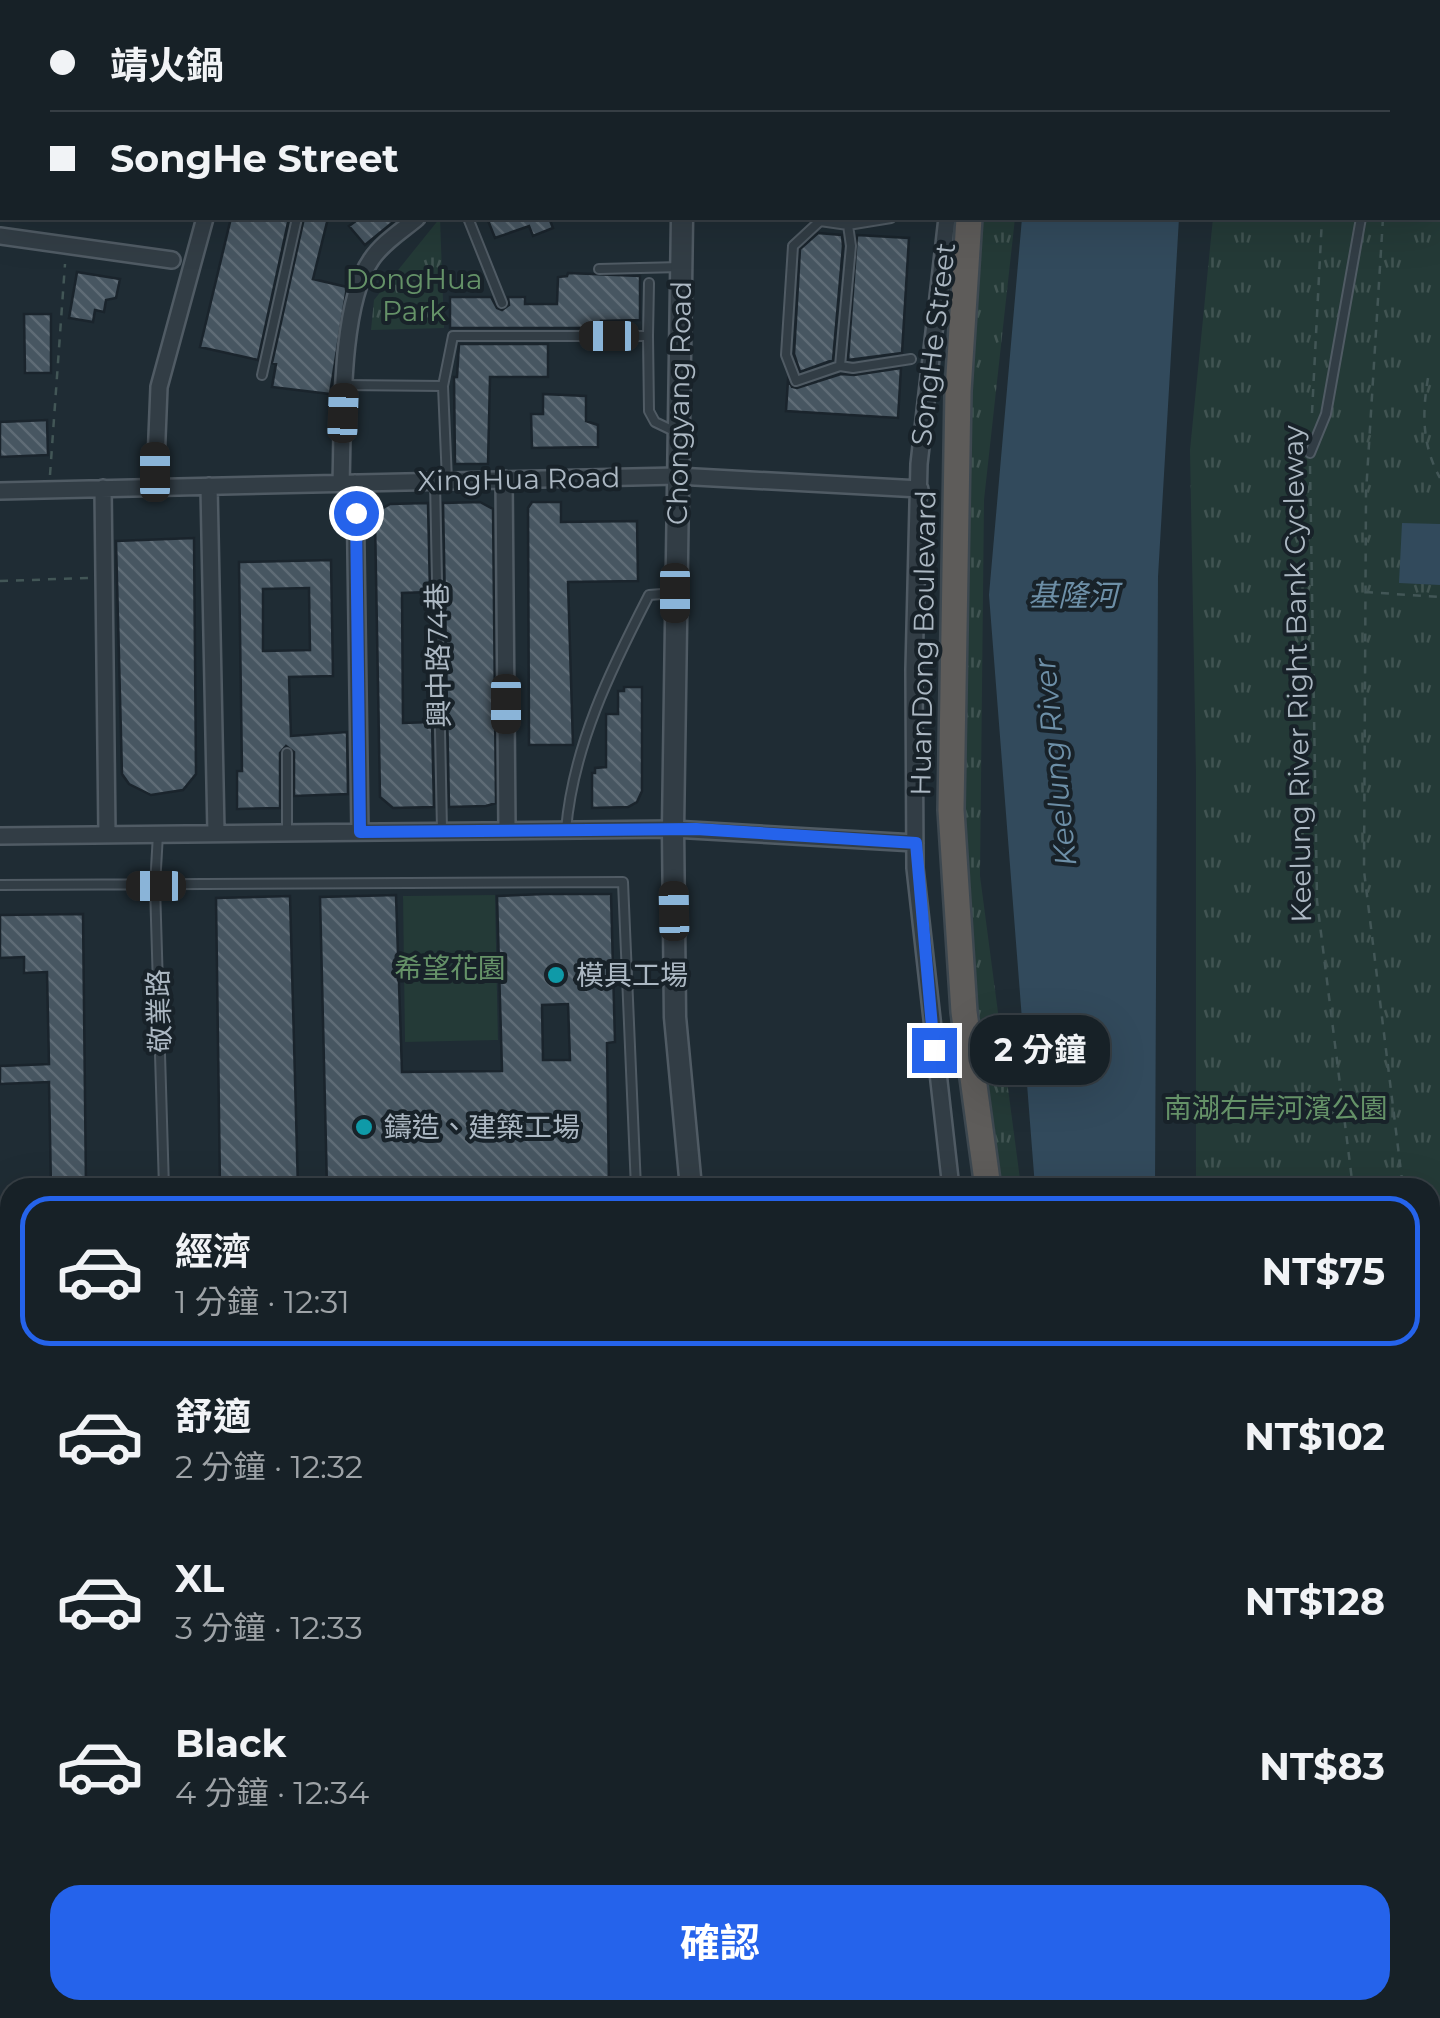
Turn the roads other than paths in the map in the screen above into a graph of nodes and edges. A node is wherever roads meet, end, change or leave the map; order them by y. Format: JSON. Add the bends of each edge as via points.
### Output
{"nodes":[{"id":1,"x":204,"y":220,"type":"edge"},
{"id":2,"x":297,"y":220,"type":"edge"},
{"id":3,"x":416,"y":220,"type":"edge"},
{"id":4,"x":469,"y":220,"type":"edge"},
{"id":5,"x":682,"y":220,"type":"edge"},
{"id":6,"x":879,"y":220,"type":"edge"},
{"id":7,"x":948,"y":220,"type":"edge"},
{"id":8,"x":968,"y":220,"type":"edge"},
{"id":9,"x":1361,"y":220,"type":"edge"},
{"id":10,"x":848,"y":225,"type":"junction"},
{"id":11,"x":0,"y":236,"type":"edge"},
{"id":12,"x":172,"y":260,"type":"dead end"},
{"id":13,"x":681,"y":267,"type":"junction"},
{"id":14,"x":599,"y":269,"type":"dead end"},
{"id":15,"x":648,"y":284,"type":"dead end"},
{"id":16,"x":502,"y":303,"type":"dead end"},
{"id":17,"x":648,"y":336,"type":"junction"},
{"id":18,"x":911,"y":360,"type":"dead end"},
{"id":19,"x":840,"y":366,"type":"junction"},
{"id":20,"x":262,"y":376,"type":"dead end"},
{"id":21,"x":344,"y":384,"type":"junction"},
{"id":22,"x":443,"y":386,"type":"junction"},
{"id":23,"x":678,"y":434,"type":"junction"},
{"id":24,"x":1310,"y":453,"type":"road end"},
{"id":25,"x":678,"y":476,"type":"junction"},
{"id":26,"x":504,"y":480,"type":"junction"},
{"id":27,"x":441,"y":481,"type":"junction"},
{"id":28,"x":348,"y":483,"type":"junction"},
{"id":29,"x":209,"y":486,"type":"junction"},
{"id":30,"x":155,"y":487,"type":"junction"},
{"id":31,"x":103,"y":488,"type":"junction"},
{"id":32,"x":920,"y":488,"type":"junction"},
{"id":33,"x":0,"y":490,"type":"edge"},
{"id":34,"x":675,"y":593,"type":"junction"},
{"id":35,"x":287,"y":753,"type":"dead end"},
{"id":36,"x":673,"y":829,"type":"junction"},
{"id":37,"x":442,"y":830,"type":"junction"},
{"id":38,"x":507,"y":830,"type":"junction"},
{"id":39,"x":566,"y":830,"type":"junction"},
{"id":40,"x":360,"y":832,"type":"junction"},
{"id":41,"x":287,"y":833,"type":"junction"},
{"id":42,"x":158,"y":834,"type":"junction"},
{"id":43,"x":216,"y":834,"type":"junction"},
{"id":44,"x":107,"y":835,"type":"junction"},
{"id":45,"x":0,"y":836,"type":"edge"},
{"id":46,"x":916,"y":843,"type":"junction"},
{"id":47,"x":0,"y":885,"type":"edge"},
{"id":48,"x":156,"y":886,"type":"junction"},
{"id":49,"x":164,"y":1178,"type":"edge"},
{"id":50,"x":636,"y":1178,"type":"edge"},
{"id":51,"x":690,"y":1178,"type":"edge"},
{"id":52,"x":951,"y":1178,"type":"edge"},
{"id":53,"x":986,"y":1178,"type":"edge"}],
"edges":[{"from":1,"to":30,"type":"street","via":[[158,387]]},
{"from":2,"to":20,"type":"lane"},
{"from":3,"to":21,"type":"street","via":[[371,259],[362,278]]},
{"from":4,"to":16,"type":"lane"},
{"from":5,"to":13,"type":"street","name":"Chongyang Road"},
{"from":6,"to":10,"type":"lane"},
{"from":7,"to":32,"type":"street","name":"SongHe Street"},
{"from":8,"to":53,"type":"highway","name":"HuanDong Boulevard","via":[[954,505],[952,890]]},
{"from":9,"to":24,"type":"lane","via":[[1326,414]]},
{"from":10,"to":19,"type":"lane"},
{"from":10,"to":19,"type":"lane","via":[[820,221],[792,246],[786,356],[796,381]]},
{"from":11,"to":12,"type":"street"},
{"from":13,"to":14,"type":"lane"},
{"from":13,"to":23,"type":"street","name":"Chongyang Road"},
{"from":15,"to":17,"type":"lane"},
{"from":17,"to":22,"type":"lane","name":"興中路74巷","via":[[453,336]]},
{"from":17,"to":23,"type":"lane","via":[[649,411]]},
{"from":18,"to":19,"type":"lane"},
{"from":21,"to":22,"type":"lane"},
{"from":21,"to":28,"type":"street"},
{"from":22,"to":27,"type":"lane","name":"興中路74巷"},
{"from":23,"to":25,"type":"street","name":"Chongyang Road"},
{"from":25,"to":26,"type":"street","name":"XingHua Road"},
{"from":25,"to":32,"type":"street","name":"XingHua Road"},
{"from":25,"to":34,"type":"street","name":"Chongyang Road"},
{"from":26,"to":27,"type":"street","name":"XingHua Road"},
{"from":26,"to":38,"type":"street"},
{"from":27,"to":28,"type":"street","name":"XingHua Road"},
{"from":27,"to":37,"type":"lane","name":"興中路74巷"},
{"from":28,"to":29,"type":"street","name":"XingHua Road"},
{"from":28,"to":40,"type":"street"},
{"from":29,"to":30,"type":"street","name":"XingHua Road"},
{"from":29,"to":43,"type":"street"},
{"from":30,"to":31,"type":"street","name":"XingHua Road"},
{"from":31,"to":33,"type":"street","name":"XingHua Road"},
{"from":31,"to":44,"type":"street"},
{"from":32,"to":46,"type":"street","name":"SongHe Street"},
{"from":34,"to":36,"type":"street","name":"Chongyang Road"},
{"from":34,"to":39,"type":"lane","via":[[649,595],[608,674],[569,798]]},
{"from":35,"to":41,"type":"lane"},
{"from":36,"to":39,"type":"street"},
{"from":36,"to":46,"type":"street"},
{"from":36,"to":51,"type":"street","name":"Chongyang Road","via":[[676,1018]]},
{"from":37,"to":38,"type":"street"},
{"from":37,"to":40,"type":"street"},
{"from":38,"to":39,"type":"street"},
{"from":40,"to":41,"type":"street"},
{"from":41,"to":43,"type":"street"},
{"from":42,"to":43,"type":"street"},
{"from":42,"to":44,"type":"street"},
{"from":42,"to":48,"type":"lane","name":"敬業路"},
{"from":44,"to":45,"type":"street"},
{"from":46,"to":52,"type":"street","name":"SongHe Street"},
{"from":47,"to":48,"type":"lane"},
{"from":48,"to":49,"type":"lane","name":"敬業路"},
{"from":48,"to":50,"type":"lane","via":[[623,882]]}]}
